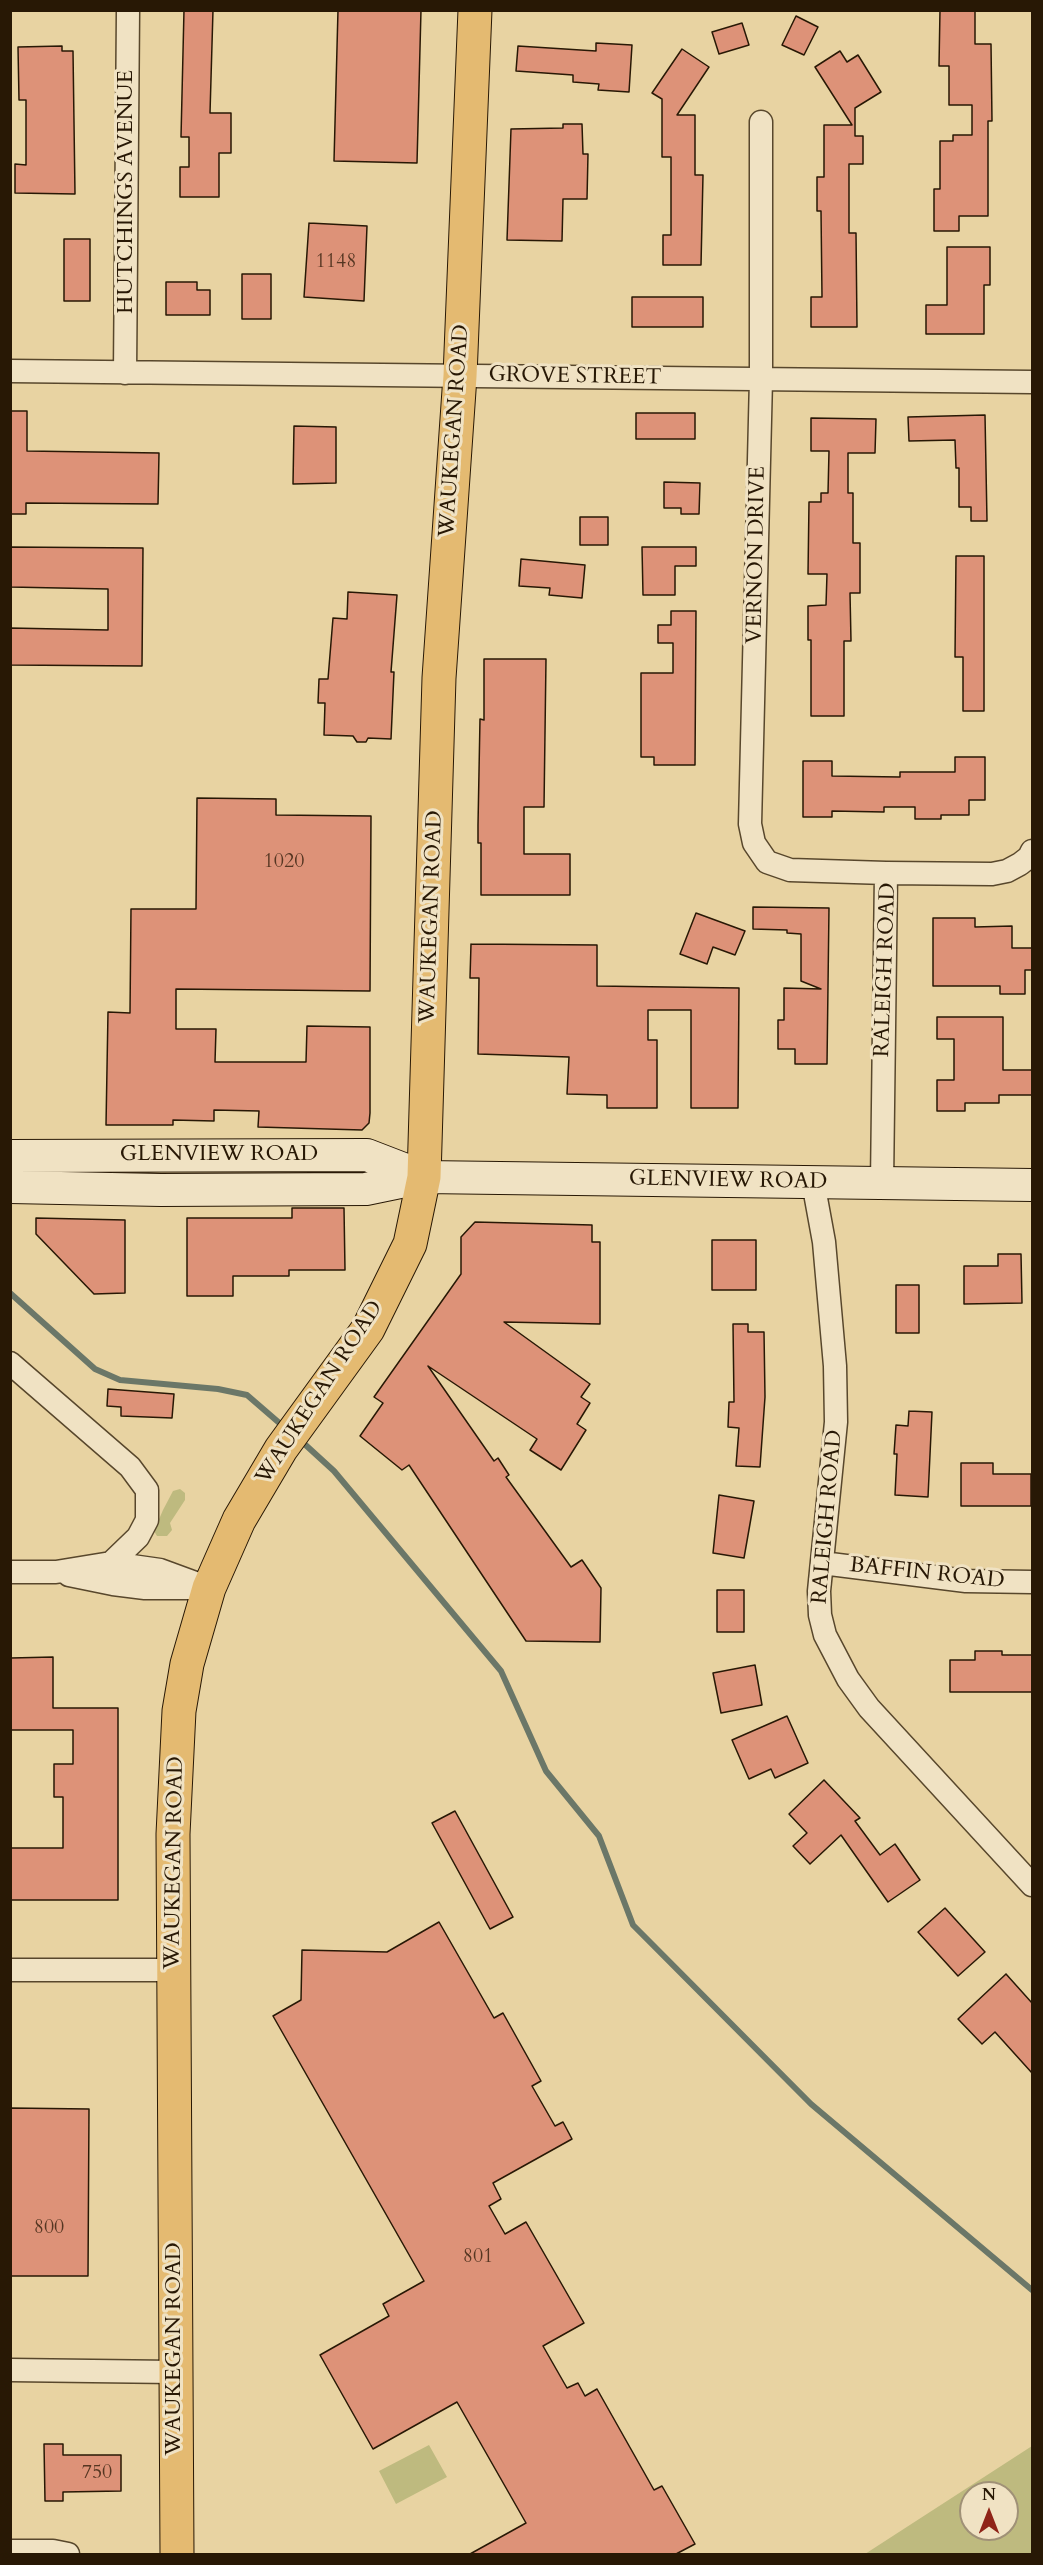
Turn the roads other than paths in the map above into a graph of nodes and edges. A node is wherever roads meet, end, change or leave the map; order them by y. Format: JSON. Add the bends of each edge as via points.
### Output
{"nodes":[{"id":1,"x":128,"y":10,"type":"edge"},
{"id":2,"x":475,"y":10,"type":"edge"},
{"id":3,"x":761,"y":122,"type":"dead end"},
{"id":4,"x":10,"y":371,"type":"edge"},
{"id":5,"x":125,"y":373,"type":"junction"},
{"id":6,"x":460,"y":376,"type":"junction"},
{"id":7,"x":761,"y":379,"type":"junction"},
{"id":8,"x":1032,"y":382,"type":"edge"},
{"id":9,"x":1032,"y":851,"type":"edge"},
{"id":10,"x":886,"y":873,"type":"junction"},
{"id":11,"x":20,"y":1156,"type":"edge"},
{"id":12,"x":424,"y":1177,"type":"junction"},
{"id":13,"x":813,"y":1182,"type":"junction"},
{"id":14,"x":882,"y":1183,"type":"junction"},
{"id":15,"x":1032,"y":1185,"type":"edge"},
{"id":16,"x":20,"y":1187,"type":"edge"},
{"id":17,"x":10,"y":1363,"type":"edge"},
{"id":18,"x":111,"y":1563,"type":"junction"},
{"id":19,"x":822,"y":1563,"type":"junction"},
{"id":20,"x":10,"y":1572,"type":"edge"},
{"id":21,"x":56,"y":1572,"type":"junction"},
{"id":22,"x":1032,"y":1582,"type":"edge"},
{"id":23,"x":209,"y":1588,"type":"junction"},
{"id":24,"x":1032,"y":1885,"type":"edge"},
{"id":25,"x":10,"y":1970,"type":"edge"},
{"id":26,"x":174,"y":1970,"type":"junction"},
{"id":27,"x":10,"y":2370,"type":"edge"},
{"id":28,"x":174,"y":2372,"type":"junction"},
{"id":29,"x":10,"y":2552,"type":"edge"},
{"id":30,"x":68,"y":2554,"type":"edge"},
{"id":31,"x":177,"y":2554,"type":"edge"}],
"edges":[{"from":1,"to":5,"type":"street","name":"HUTCHINGS AVENUE"},
{"from":2,"to":6,"type":"main road","name":"WAUKEGAN ROAD"},
{"from":3,"to":7,"type":"street","name":"VERNON DRIVE"},
{"from":4,"to":5,"type":"street","name":"GROVE STREET"},
{"from":5,"to":6,"type":"street","name":"GROVE STREET"},
{"from":6,"to":7,"type":"street","name":"GROVE STREET"},
{"from":6,"to":12,"type":"main road","name":"WAUKEGAN ROAD","via":[[439,678]]},
{"from":7,"to":8,"type":"street","name":"GROVE STREET"},
{"from":7,"to":10,"type":"street","name":"VERNON DRIVE","via":[[750,824],[754,843],[767,862],[790,870]]},
{"from":9,"to":10,"type":"street","name":"RALEIGH ROAD","via":[[1020,864],[992,874]]},
{"from":10,"to":14,"type":"street","name":"RALEIGH ROAD"},
{"from":11,"to":12,"type":"main road","name":"GLENVIEW ROAD","via":[[367,1155]]},
{"from":12,"to":13,"type":"main road","name":"GLENVIEW ROAD"},
{"from":12,"to":16,"type":"main road","name":"GLENVIEW ROAD","via":[[366,1188]]},
{"from":12,"to":23,"type":"main road","name":"WAUKEGAN ROAD","via":[[410,1244],[368,1329],[281,1449],[239,1520]]},
{"from":13,"to":14,"type":"main road","name":"GLENVIEW ROAD"},
{"from":13,"to":19,"type":"street","name":"RALEIGH ROAD","via":[[824,1242],[835,1366],[836,1422]]},
{"from":14,"to":15,"type":"main road","name":"GLENVIEW ROAD"},
{"from":17,"to":18,"type":"street","via":[[130,1467],[147,1490],[147,1520],[138,1537]]},
{"from":18,"to":21,"type":"street"},
{"from":18,"to":23,"type":"street","via":[[160,1570]]},
{"from":19,"to":22,"type":"street","name":"BAFFIN ROAD","via":[[966,1581]]},
{"from":19,"to":24,"type":"street","name":"RALEIGH ROAD","via":[[820,1615],[825,1635],[848,1678],[869,1708]]},
{"from":20,"to":21,"type":"street"},
{"from":21,"to":23,"type":"street","via":[[152,1589]]},
{"from":23,"to":26,"type":"main road","name":"WAUKEGAN ROAD","via":[[187,1664],[179,1711],[173,1825]]},
{"from":25,"to":26,"type":"street"},
{"from":26,"to":28,"type":"main road","name":"WAUKEGAN ROAD"},
{"from":27,"to":28,"type":"street"},
{"from":28,"to":31,"type":"main road","name":"WAUKEGAN ROAD"},
{"from":29,"to":30,"type":"street"}]}
